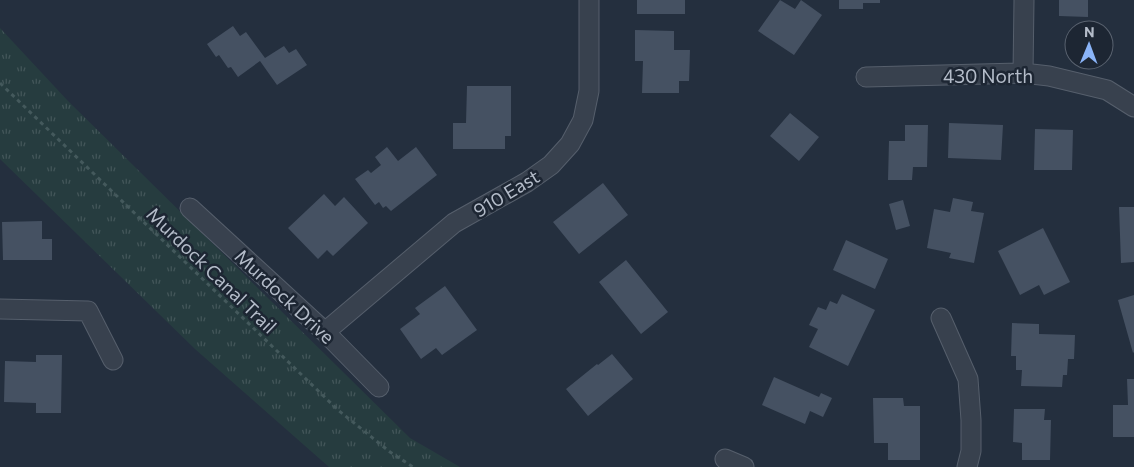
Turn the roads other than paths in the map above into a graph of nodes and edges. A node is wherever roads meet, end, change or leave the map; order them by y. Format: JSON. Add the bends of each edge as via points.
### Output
{"nodes":[{"id":1,"x":589,"y":0,"type":"edge"},
{"id":2,"x":1024,"y":0,"type":"edge"},
{"id":3,"x":1023,"y":73,"type":"junction"},
{"id":4,"x":866,"y":77,"type":"dead end"},
{"id":5,"x":1134,"y":107,"type":"edge"},
{"id":6,"x":190,"y":208,"type":"dead end"},
{"id":7,"x":0,"y":310,"type":"edge"},
{"id":8,"x":941,"y":318,"type":"dead end"},
{"id":9,"x":325,"y":332,"type":"junction"},
{"id":10,"x":113,"y":360,"type":"dead end"},
{"id":11,"x":379,"y":387,"type":"dead end"},
{"id":12,"x":725,"y":459,"type":"dead end"},
{"id":13,"x":744,"y":467,"type":"edge"},
{"id":14,"x":967,"y":467,"type":"edge"}],
"edges":[{"from":1,"to":9,"type":"street","name":"910 East","via":[[589,91],[583,120],[570,144],[551,165],[527,182],[454,223]]},
{"from":2,"to":3,"type":"street"},
{"from":3,"to":4,"type":"street","name":"430 North"},
{"from":3,"to":5,"type":"street","name":"430 North","via":[[1107,90]]},
{"from":6,"to":9,"type":"street","name":"Murdock Drive"},
{"from":7,"to":10,"type":"street","via":[[88,311]]},
{"from":8,"to":14,"type":"street","via":[[968,379],[971,451]]},
{"from":9,"to":11,"type":"street","name":"Murdock Drive"},
{"from":12,"to":13,"type":"street"}]}
